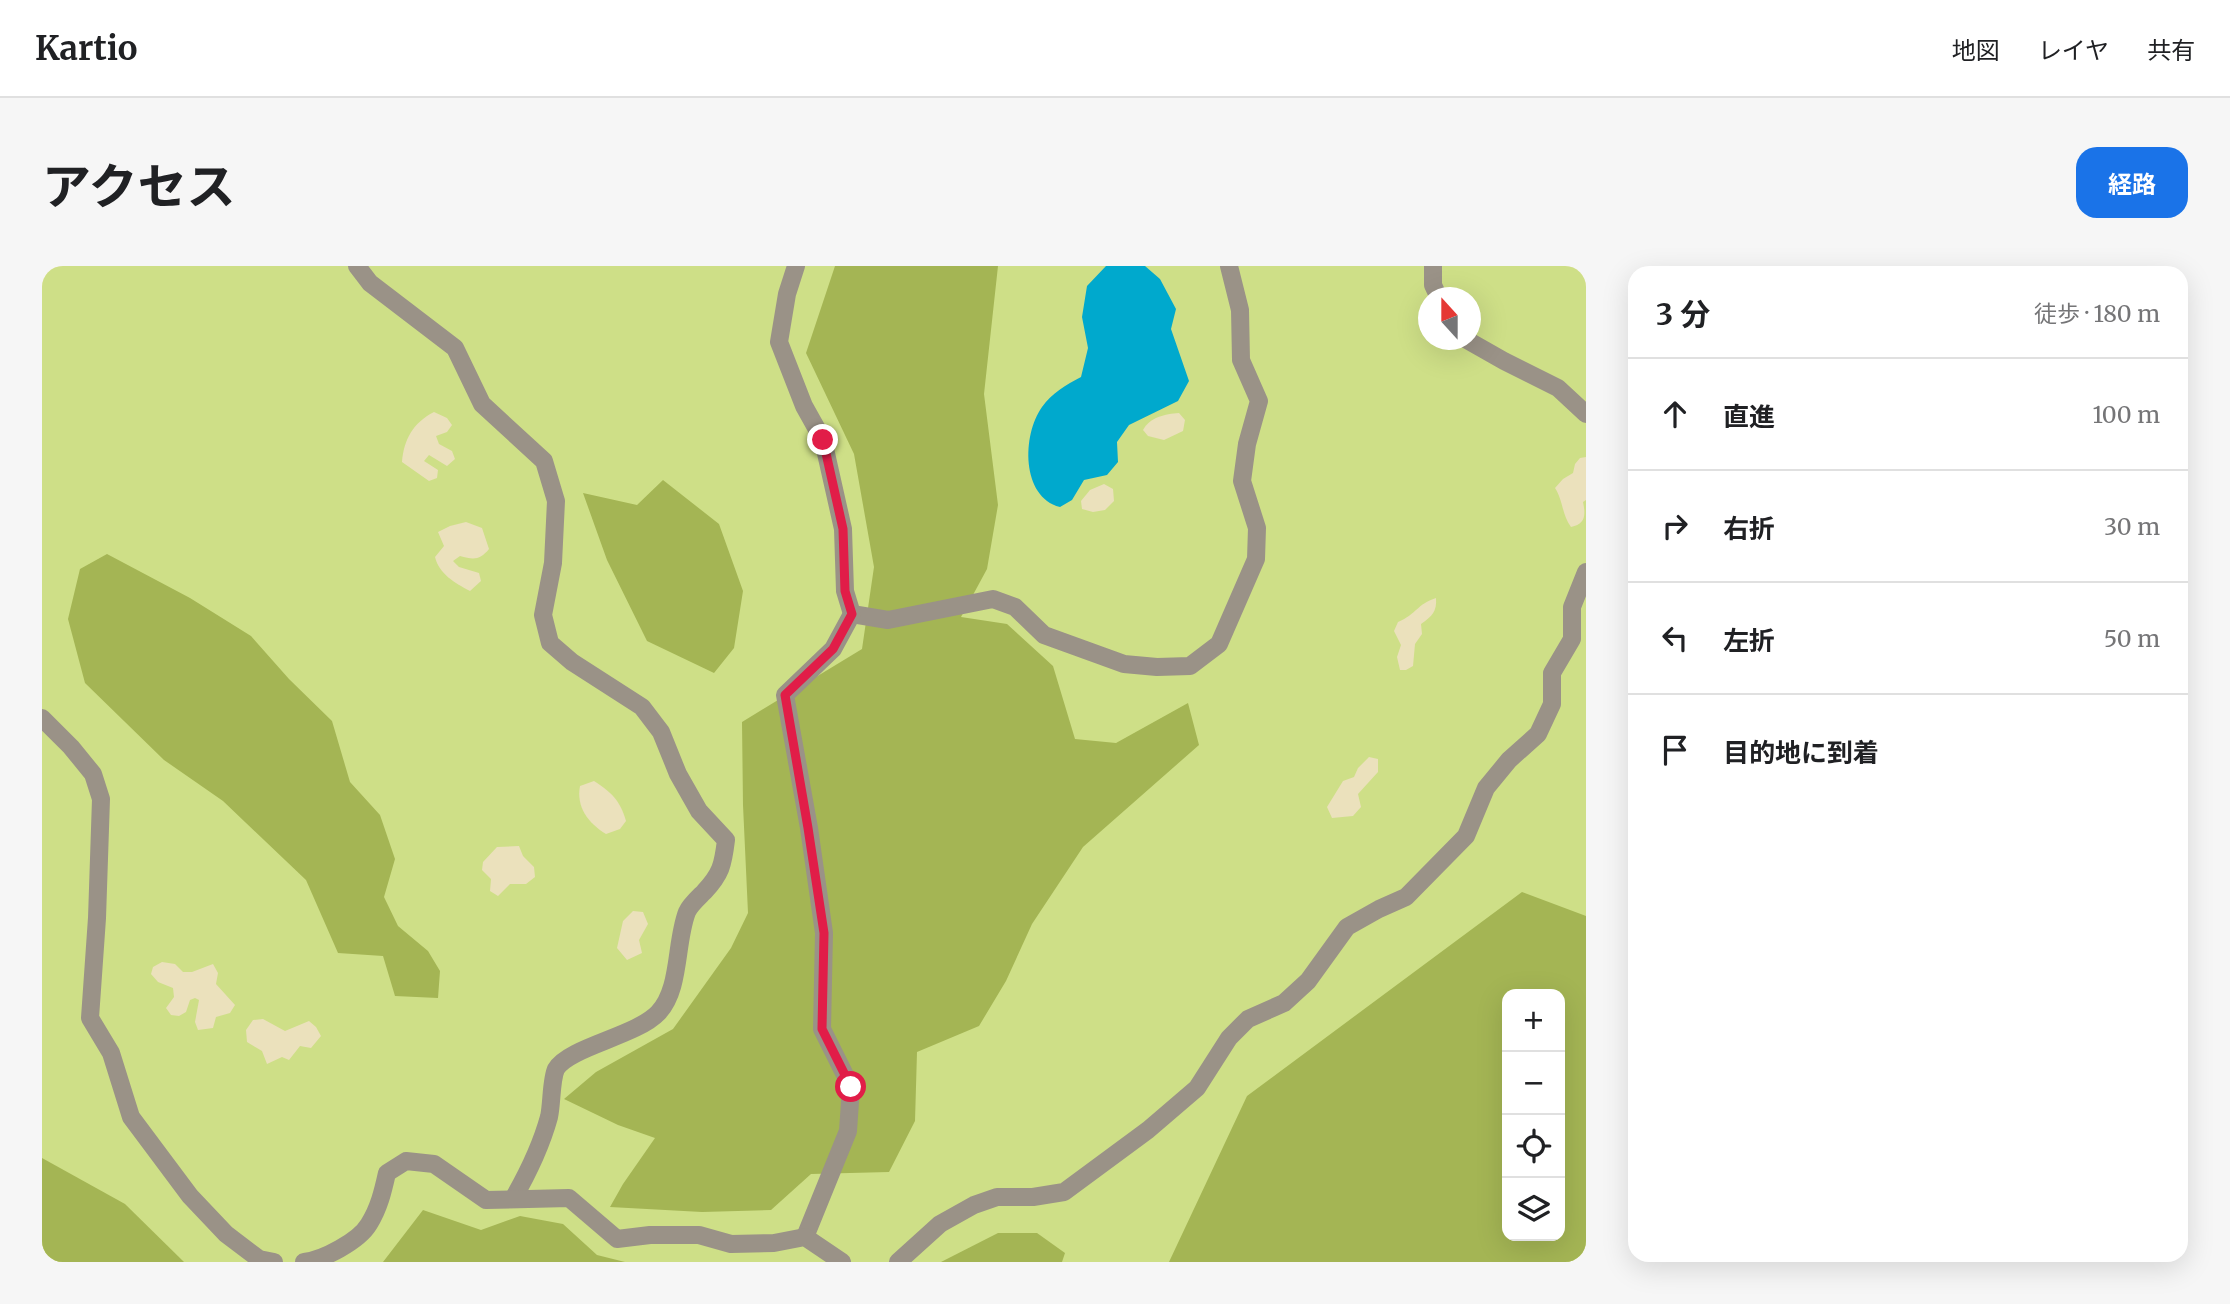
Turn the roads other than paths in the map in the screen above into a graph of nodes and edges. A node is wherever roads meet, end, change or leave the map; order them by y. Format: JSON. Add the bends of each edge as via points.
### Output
{"nodes":[{"id":1,"x":357,"y":266,"type":"edge"},
{"id":2,"x":796,"y":266,"type":"edge"},
{"id":3,"x":1229,"y":266,"type":"edge"},
{"id":4,"x":1433,"y":266,"type":"edge"},
{"id":5,"x":1434,"y":287,"type":"edge"},
{"id":6,"x":1481,"y":348,"type":"edge"},
{"id":7,"x":1586,"y":414,"type":"edge"},
{"id":8,"x":1586,"y":572,"type":"edge"},
{"id":9,"x":852,"y":614,"type":"junction"},
{"id":10,"x":42,"y":718,"type":"edge"},
{"id":11,"x":513,"y":1199,"type":"junction"},
{"id":12,"x":805,"y":1237,"type":"junction"},
{"id":13,"x":274,"y":1262,"type":"edge"},
{"id":14,"x":304,"y":1262,"type":"edge"},
{"id":15,"x":842,"y":1262,"type":"edge"},
{"id":16,"x":898,"y":1262,"type":"edge"}],
"edges":[{"from":1,"to":11,"type":"lane","via":[[370,283],[455,348],[482,404],[544,461],[556,501],[553,563],[543,615],[550,643],[642,707],[661,732],[699,811],[726,841],[722,869],[688,909],[675,981],[658,1013],[622,1035],[575,1053],[556,1069],[537,1152]]},
{"from":2,"to":9,"type":"lane","via":[[779,342],[823,440],[843,529],[845,591]]},
{"from":3,"to":9,"type":"lane","via":[[1240,310],[1241,360],[1259,401],[1242,481],[1257,528],[1256,559],[1219,645],[1189,666],[1157,667],[1124,664],[1044,635],[1015,607],[993,599],[888,620]]},
{"from":4,"to":5,"type":"lane"},
{"from":6,"to":7,"type":"lane","via":[[1558,388]]},
{"from":8,"to":16,"type":"lane","via":[[1572,607],[1572,639],[1552,674],[1552,704],[1538,734],[1508,760],[1486,788],[1466,836],[1406,897],[1347,927],[1308,981],[1284,1003],[1248,1019],[1229,1038],[1197,1088],[1064,1192],[997,1197],[974,1205],[940,1224]]},
{"from":9,"to":12,"type":"lane","via":[[833,649],[785,695],[824,933],[822,1029],[851,1087],[848,1131]]},
{"from":10,"to":13,"type":"lane","via":[[93,774],[101,799],[90,1018],[111,1053],[131,1117],[190,1196],[226,1234],[259,1259]]},
{"from":11,"to":12,"type":"lane","via":[[569,1198],[617,1239],[699,1235],[731,1244]]},
{"from":11,"to":14,"type":"lane","via":[[486,1200],[434,1164],[406,1161],[387,1173],[368,1227],[343,1247]]},
{"from":12,"to":15,"type":"lane"}]}
